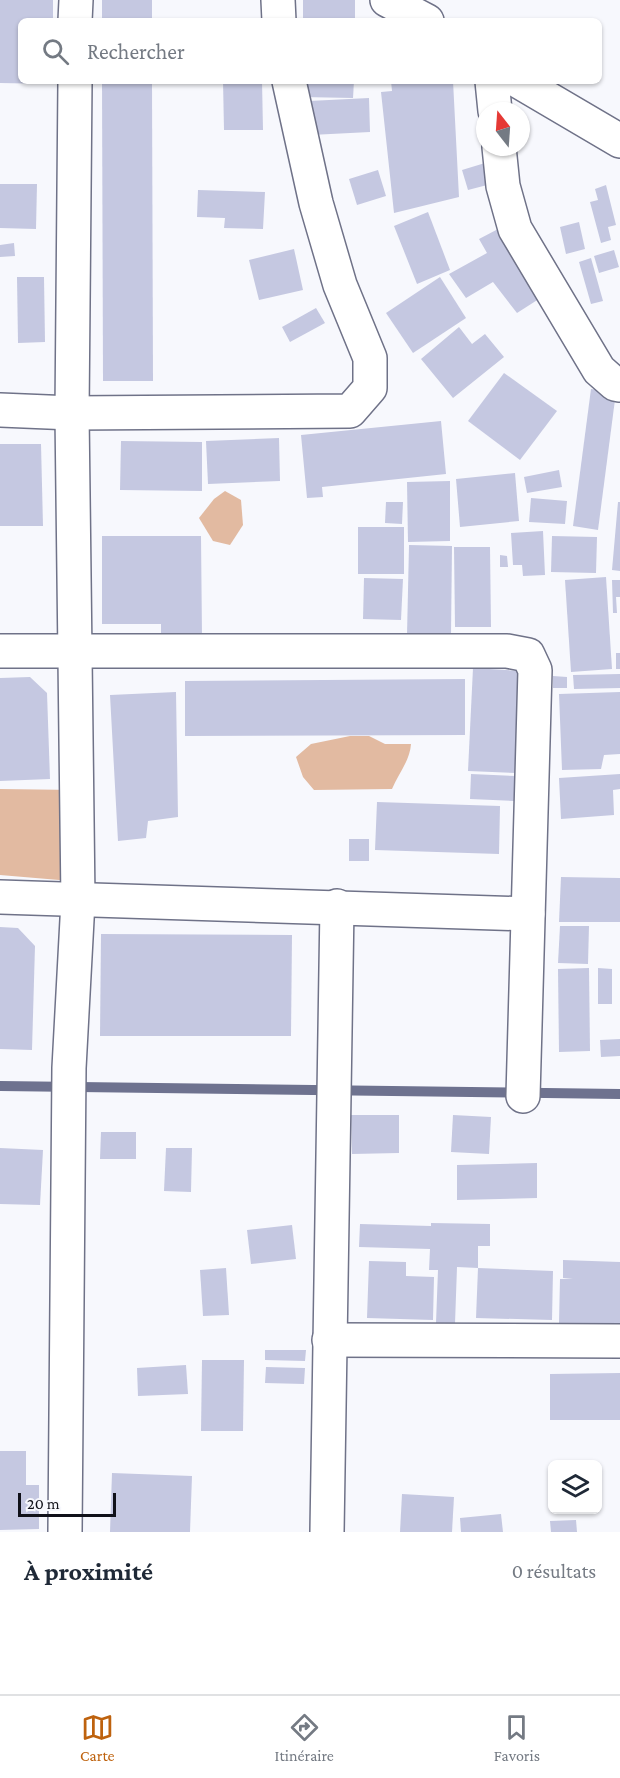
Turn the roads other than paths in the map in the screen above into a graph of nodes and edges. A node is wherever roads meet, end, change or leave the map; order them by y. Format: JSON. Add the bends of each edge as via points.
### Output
{"nodes":[{"id":1,"x":76,"y":0,"type":"edge"},
{"id":2,"x":278,"y":0,"type":"edge"},
{"id":3,"x":387,"y":0,"type":"edge"},
{"id":4,"x":75,"y":18,"type":"edge"},
{"id":5,"x":279,"y":18,"type":"edge"},
{"id":6,"x":421,"y":18,"type":"edge"},
{"id":7,"x":75,"y":84,"type":"edge"},
{"id":8,"x":290,"y":84,"type":"edge"},
{"id":9,"x":492,"y":84,"type":"edge"},
{"id":10,"x":523,"y":84,"type":"edge"},
{"id":11,"x":494,"y":102,"type":"edge"},
{"id":12,"x":620,"y":141,"type":"edge"},
{"id":13,"x":500,"y":156,"type":"edge"},
{"id":14,"x":620,"y":385,"type":"edge"},
{"id":15,"x":0,"y":410,"type":"edge"},
{"id":16,"x":72,"y":412,"type":"junction"},
{"id":17,"x":0,"y":651,"type":"edge"},
{"id":18,"x":74,"y":652,"type":"junction"},
{"id":19,"x":0,"y":897,"type":"edge"},
{"id":20,"x":78,"y":901,"type":"junction"},
{"id":21,"x":337,"y":906,"type":"junction"},
{"id":22,"x":528,"y":914,"type":"junction"},
{"id":23,"x":523,"y":1096,"type":"dead end"},
{"id":24,"x":329,"y":1340,"type":"junction"},
{"id":25,"x":620,"y":1341,"type":"edge"},
{"id":26,"x":65,"y":1532,"type":"edge"},
{"id":27,"x":327,"y":1532,"type":"edge"}],
"edges":[{"from":1,"to":4,"type":"street"},
{"from":2,"to":5,"type":"street"},
{"from":3,"to":6,"type":"street"},
{"from":7,"to":16,"type":"street"},
{"from":8,"to":16,"type":"street","via":[[316,203],[340,285],[370,358],[370,388],[350,411]]},
{"from":9,"to":11,"type":"street"},
{"from":10,"to":12,"type":"street"},
{"from":13,"to":14,"type":"street","via":[[515,230],[599,370]]},
{"from":15,"to":16,"type":"street"},
{"from":16,"to":18,"type":"street"},
{"from":17,"to":18,"type":"street"},
{"from":18,"to":20,"type":"street"},
{"from":18,"to":22,"type":"street","via":[[507,651],[528,655],[535,670]]},
{"from":19,"to":20,"type":"street"},
{"from":20,"to":21,"type":"street"},
{"from":20,"to":26,"type":"street","via":[[69,1068]]},
{"from":21,"to":22,"type":"street"},
{"from":21,"to":24,"type":"street"},
{"from":22,"to":23,"type":"street"},
{"from":24,"to":25,"type":"street"},
{"from":24,"to":27,"type":"street"}]}
